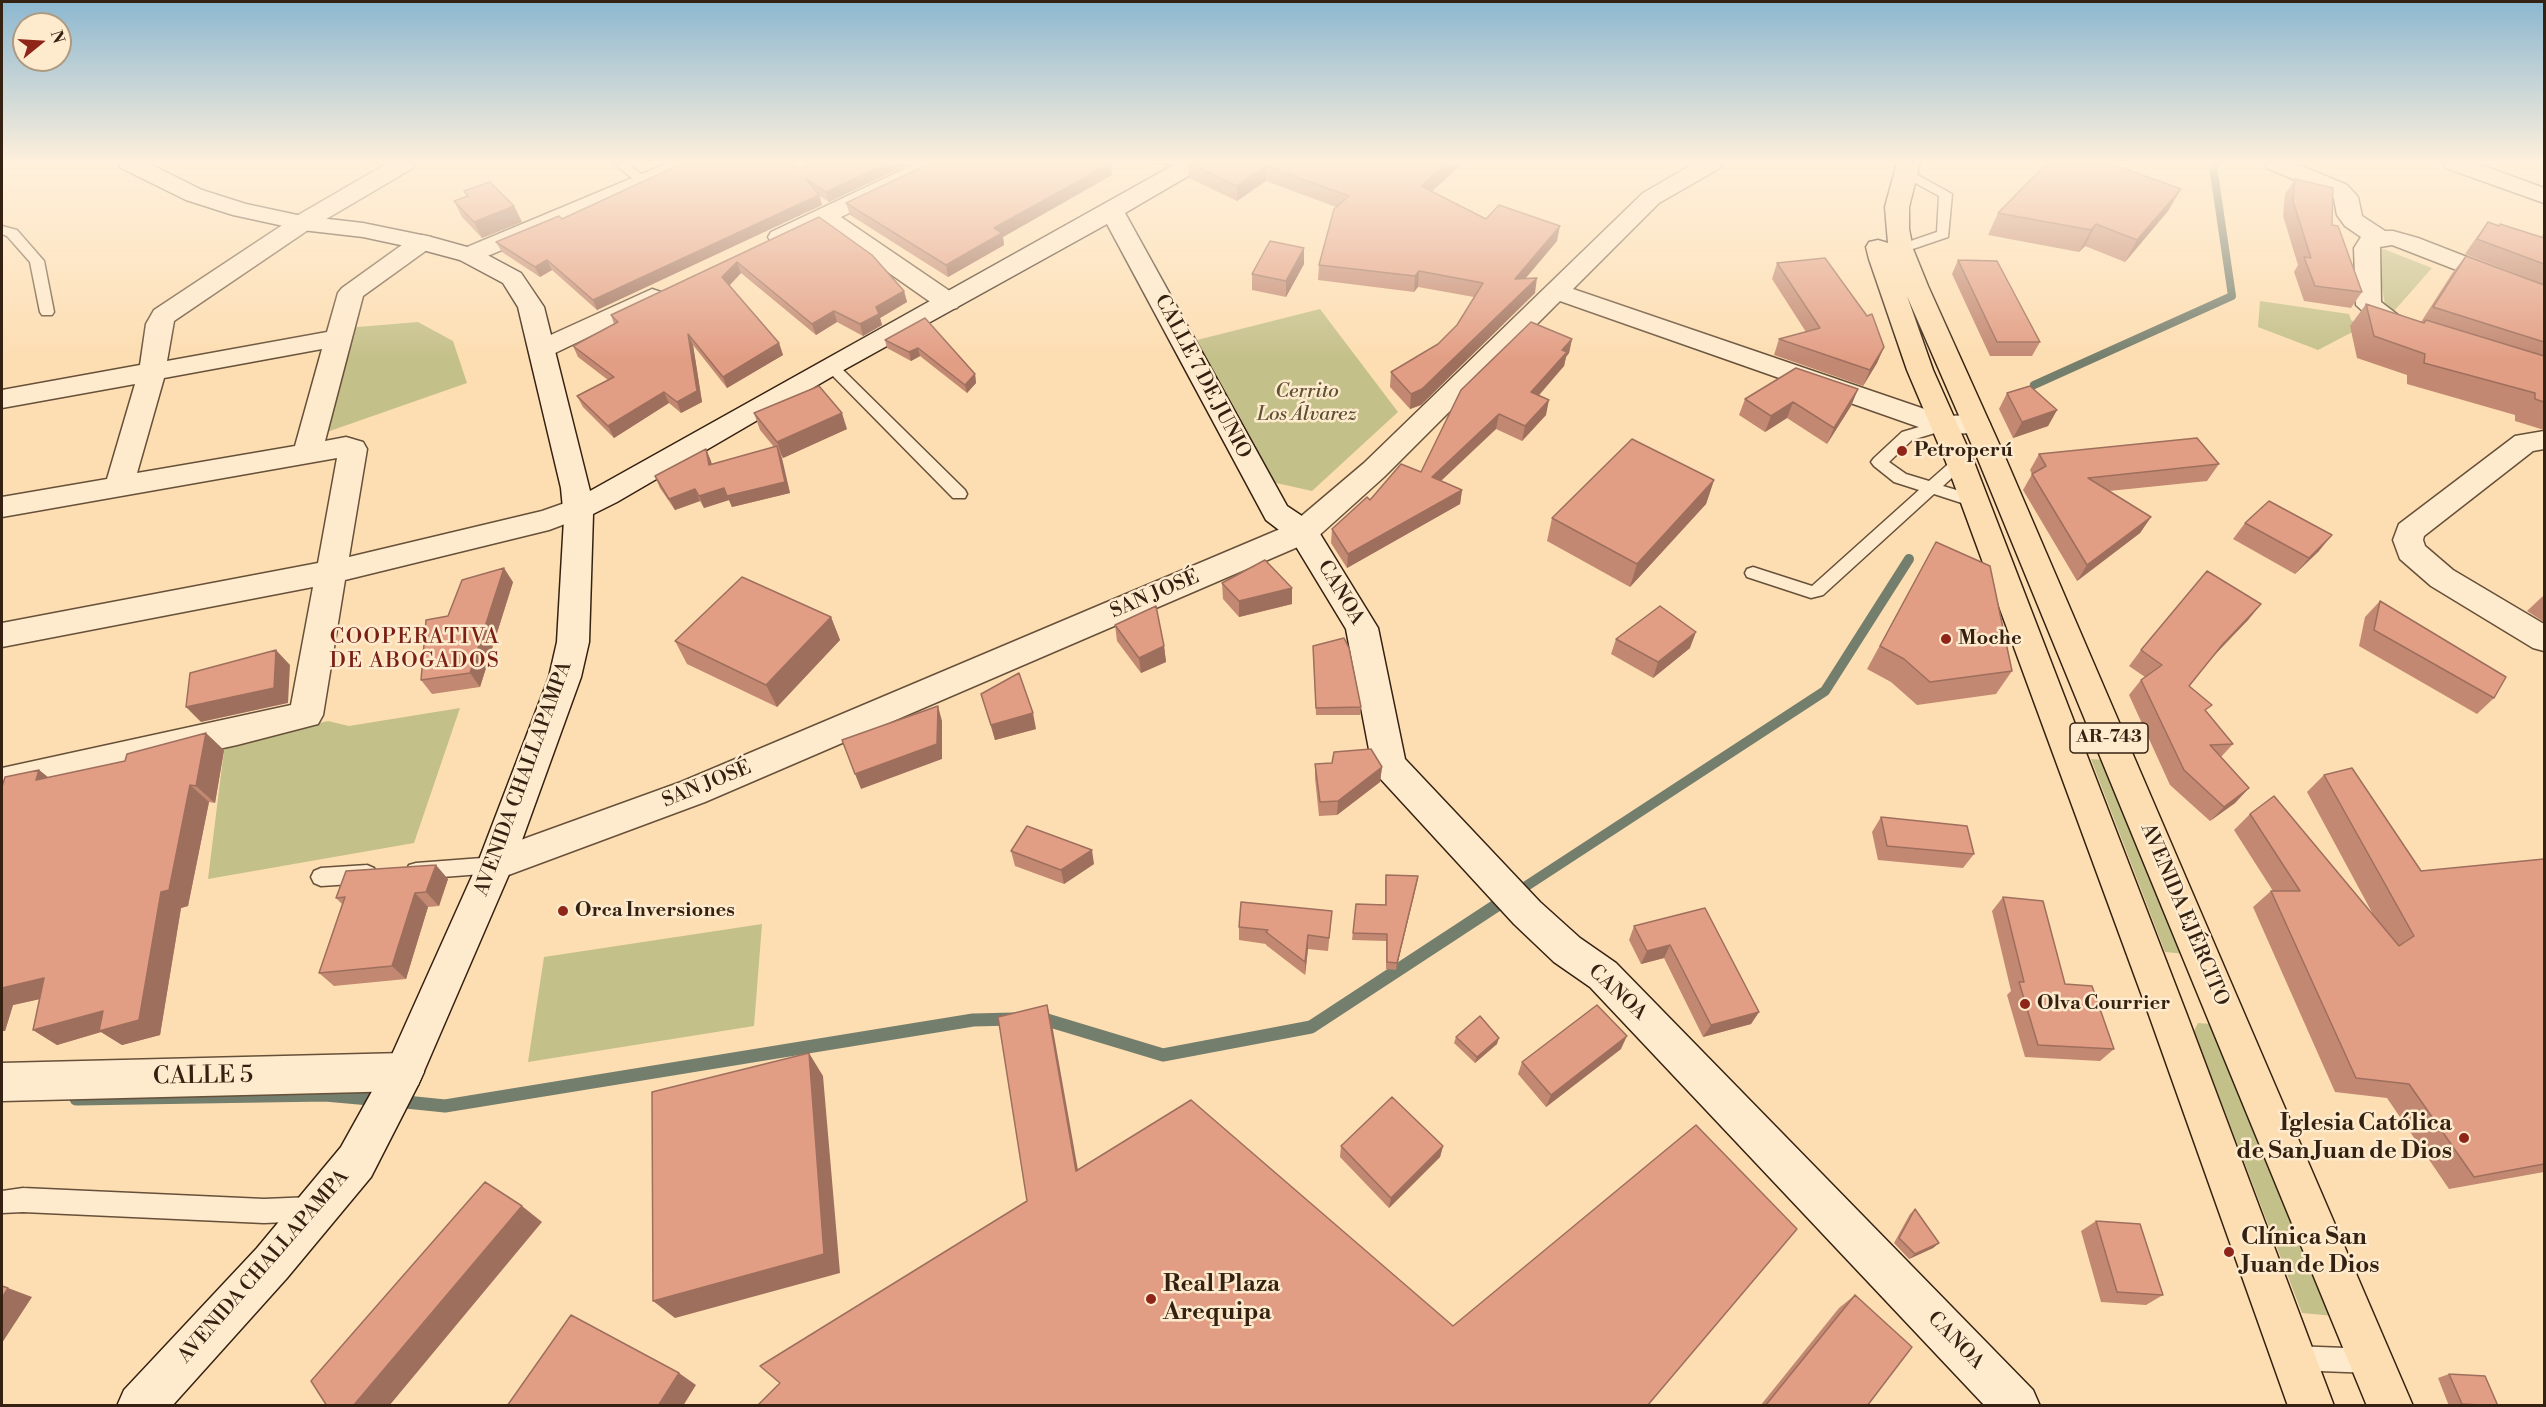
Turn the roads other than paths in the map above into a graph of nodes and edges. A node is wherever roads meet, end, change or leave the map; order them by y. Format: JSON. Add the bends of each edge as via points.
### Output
{"nodes":[{"id":1,"x":293,"y":229,"type":"edge"},
{"id":2,"x":351,"y":229,"type":"edge"},
{"id":3,"x":533,"y":229,"type":"edge"},
{"id":4,"x":796,"y":229,"type":"edge"},
{"id":5,"x":841,"y":229,"type":"edge"},
{"id":6,"x":1081,"y":229,"type":"edge"},
{"id":7,"x":1122,"y":229,"type":"edge"},
{"id":8,"x":1619,"y":229,"type":"edge"},
{"id":9,"x":1876,"y":229,"type":"edge"},
{"id":10,"x":1897,"y":229,"type":"edge"},
{"id":11,"x":1943,"y":229,"type":"edge"},
{"id":12,"x":2364,"y":229,"type":"edge"},
{"id":13,"x":2,"y":230,"type":"edge"},
{"id":14,"x":2380,"y":239,"type":"junction"},
{"id":15,"x":422,"y":242,"type":"junction"},
{"id":16,"x":760,"y":246,"type":"edge"},
{"id":17,"x":1901,"y":249,"type":"junction"},
{"id":18,"x":469,"y":255,"type":"junction"},
{"id":19,"x":676,"y":286,"type":"edge"},
{"id":20,"x":1555,"y":291,"type":"junction"},
{"id":21,"x":2544,"y":296,"type":"edge"},
{"id":22,"x":948,"y":303,"type":"junction"},
{"id":23,"x":47,"y":312,"type":"dead end"},
{"id":24,"x":2424,"y":335,"type":"edge"},
{"id":25,"x":339,"y":338,"type":"junction"},
{"id":26,"x":542,"y":349,"type":"junction"},
{"id":27,"x":831,"y":366,"type":"junction"},
{"id":28,"x":152,"y":372,"type":"junction"},
{"id":29,"x":2,"y":399,"type":"edge"},
{"id":30,"x":1976,"y":424,"type":"junction"},
{"id":31,"x":1943,"y":425,"type":"junction"},
{"id":32,"x":2544,"y":440,"type":"edge"},
{"id":33,"x":307,"y":454,"type":"junction"},
{"id":34,"x":1960,"y":462,"type":"junction"},
{"id":35,"x":120,"y":487,"type":"junction"},
{"id":36,"x":1930,"y":489,"type":"junction"},
{"id":37,"x":959,"y":494,"type":"dead end"},
{"id":38,"x":1974,"y":501,"type":"junction"},
{"id":39,"x":2,"y":507,"type":"edge"},
{"id":40,"x":579,"y":508,"type":"junction"},
{"id":41,"x":1303,"y":532,"type":"junction"},
{"id":42,"x":331,"y":572,"type":"junction"},
{"id":43,"x":1753,"y":573,"type":"dead end"},
{"id":44,"x":2,"y":635,"type":"edge"},
{"id":45,"x":2544,"y":639,"type":"edge"},
{"id":46,"x":6,"y":781,"type":"edge"},
{"id":47,"x":2,"y":814,"type":"edge"},
{"id":48,"x":495,"y":866,"type":"junction"},
{"id":49,"x":321,"y":877,"type":"dead end"},
{"id":50,"x":2168,"y":1015,"type":"junction"},
{"id":51,"x":2228,"y":1019,"type":"junction"},
{"id":52,"x":399,"y":1081,"type":"junction"},
{"id":53,"x":2,"y":1082,"type":"edge"},
{"id":54,"x":2,"y":1202,"type":"edge"},
{"id":55,"x":317,"y":1209,"type":"junction"},
{"id":56,"x":2293,"y":1359,"type":"junction"},
{"id":57,"x":2372,"y":1361,"type":"junction"},
{"id":58,"x":140,"y":1406,"type":"edge"},
{"id":59,"x":2017,"y":1406,"type":"edge"},
{"id":60,"x":2311,"y":1406,"type":"edge"},
{"id":61,"x":2390,"y":1406,"type":"edge"}],
"edges":[{"from":1,"to":28,"type":"street","via":[[166,313],[159,324]]},
{"from":2,"to":15,"type":"street","name":"AVENIDA CHALLAPAMPA"},
{"from":3,"to":18,"type":"street"},
{"from":4,"to":16,"type":"street"},
{"from":5,"to":22,"type":"street"},
{"from":6,"to":22,"type":"street"},
{"from":7,"to":41,"type":"street","name":"CALLE 7 DE JUNIO","via":[[1276,513]]},
{"from":8,"to":20,"type":"street","name":"SAN JOSÉ"},
{"from":9,"to":31,"type":"main road","number":"AR-743","via":[[1881,259]]},
{"from":10,"to":17,"type":"main road","number":"AR-743"},
{"from":11,"to":17,"type":"lane","via":[[1943,234]]},
{"from":12,"to":14,"type":"street"},
{"from":13,"to":23,"type":"lane","via":[[12,233],[38,261]]},
{"from":14,"to":21,"type":"street","via":[[2409,243]]},
{"from":14,"to":24,"type":"street","via":[[2372,240],[2366,248],[2369,305],[2389,321]]},
{"from":15,"to":18,"type":"street","name":"AVENIDA CHALLAPAMPA"},
{"from":15,"to":25,"type":"street","via":[[351,293]]},
{"from":17,"to":30,"type":"main road","number":"AR-743"},
{"from":18,"to":26,"type":"street","name":"AVENIDA CHALLAPAMPA","via":[[512,278],[531,307]]},
{"from":19,"to":26,"type":"street"},
{"from":20,"to":31,"type":"street"},
{"from":20,"to":41,"type":"street","name":"SAN JOSÉ","via":[[1374,470]]},
{"from":22,"to":27,"type":"street"},
{"from":25,"to":28,"type":"street"},
{"from":25,"to":33,"type":"street"},
{"from":26,"to":40,"type":"street","name":"AVENIDA CHALLAPAMPA"},
{"from":27,"to":37,"type":"lane"},
{"from":27,"to":40,"type":"street"},
{"from":28,"to":29,"type":"street"},
{"from":28,"to":35,"type":"street"},
{"from":30,"to":31,"type":"street"},
{"from":30,"to":51,"type":"main road","name":"AVENIDA EJÉRCITO","number":"AR-743"},
{"from":31,"to":34,"type":"main road","number":"AR-743"},
{"from":31,"to":36,"type":"lane","via":[[1907,436],[1879,462],[1900,478]]},
{"from":32,"to":45,"type":"street","via":[[2525,442],[2410,531],[2408,540],[2410,551],[2442,578]]},
{"from":33,"to":35,"type":"street"},
{"from":33,"to":42,"type":"street","via":[[352,449]]},
{"from":34,"to":36,"type":"lane"},
{"from":34,"to":38,"type":"main road","number":"AR-743"},
{"from":35,"to":39,"type":"street"},
{"from":36,"to":38,"type":"lane"},
{"from":36,"to":43,"type":"lane","via":[[1817,591]]},
{"from":38,"to":50,"type":"main road","number":"AR-743"},
{"from":40,"to":42,"type":"street","via":[[549,520]]},
{"from":40,"to":48,"type":"street","name":"AVENIDA CHALLAPAMPA","via":[[573,642],[565,677]]},
{"from":41,"to":48,"type":"street","name":"SAN JOSÉ","via":[[693,792]]},
{"from":41,"to":59,"type":"street","name":"CANOA","via":[[1362,628],[1389,765],[1527,913],[1567,950],[1603,975]]},
{"from":42,"to":44,"type":"street"},
{"from":42,"to":46,"type":"street","via":[[306,715]]},
{"from":46,"to":47,"type":"street"},
{"from":48,"to":49,"type":"lane"},
{"from":48,"to":52,"type":"street","name":"AVENIDA CHALLAPAMPA"},
{"from":50,"to":51,"type":"main road","via":[[2178,1002],[2192,999],[2207,1002]]},
{"from":50,"to":56,"type":"main road","number":"AR-743"},
{"from":51,"to":57,"type":"main road","name":"AVENIDA EJÉRCITO","number":"AR-743"},
{"from":52,"to":53,"type":"street","name":"CALLE 5"},
{"from":52,"to":55,"type":"street","name":"AVENIDA CHALLAPAMPA","via":[[356,1162]]},
{"from":54,"to":55,"type":"lane","via":[[264,1211]]},
{"from":55,"to":58,"type":"street","name":"AVENIDA CHALLAPAMPA"},
{"from":56,"to":57,"type":"lane"},
{"from":56,"to":60,"type":"main road","number":"AR-743"},
{"from":57,"to":61,"type":"main road","name":"AVENIDA EJÉRCITO","number":"AR-743"}]}
